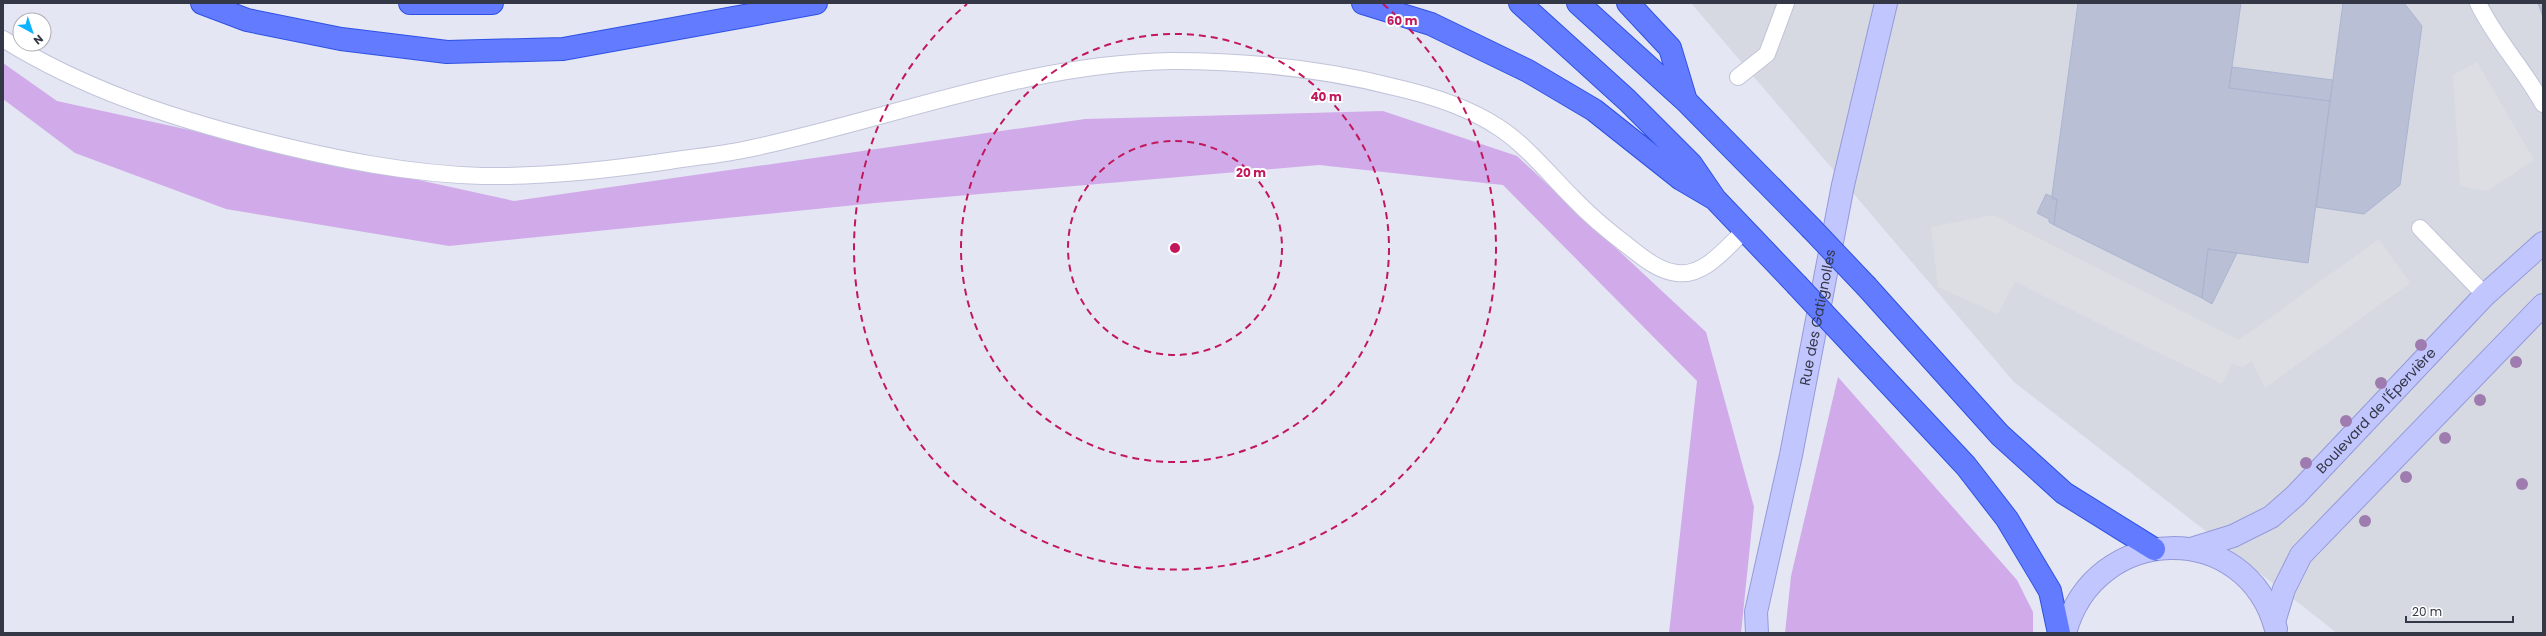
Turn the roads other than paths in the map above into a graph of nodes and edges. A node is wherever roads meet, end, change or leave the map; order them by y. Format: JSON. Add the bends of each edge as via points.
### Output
{"nodes":[{"id":1,"x":202,"y":3,"type":"edge"},
{"id":2,"x":410,"y":3,"type":"edge"},
{"id":3,"x":492,"y":3,"type":"edge"},
{"id":4,"x":816,"y":3,"type":"edge"},
{"id":5,"x":1363,"y":3,"type":"edge"},
{"id":6,"x":1520,"y":3,"type":"edge"},
{"id":7,"x":1578,"y":3,"type":"edge"},
{"id":8,"x":1628,"y":3,"type":"edge"},
{"id":9,"x":1786,"y":3,"type":"edge"},
{"id":10,"x":1886,"y":3,"type":"edge"},
{"id":11,"x":2478,"y":3,"type":"edge"},
{"id":12,"x":3,"y":40,"type":"edge"},
{"id":13,"x":1738,"y":77,"type":"dead end"},
{"id":14,"x":1686,"y":101,"type":"junction"},
{"id":15,"x":2543,"y":104,"type":"edge"},
{"id":16,"x":1715,"y":199,"type":"junction"},
{"id":17,"x":2420,"y":228,"type":"dead end"},
{"id":18,"x":1745,"y":230,"type":"junction"},
{"id":19,"x":2543,"y":243,"type":"edge"},
{"id":20,"x":2485,"y":295,"type":"junction"},
{"id":21,"x":2543,"y":306,"type":"edge"},
{"id":22,"x":2154,"y":549,"type":"junction"},
{"id":23,"x":2191,"y":549,"type":"junction"},
{"id":24,"x":2276,"y":628,"type":"edge"},
{"id":25,"x":1757,"y":633,"type":"edge"},
{"id":26,"x":2060,"y":633,"type":"edge"},
{"id":27,"x":2065,"y":633,"type":"edge"}],
"edges":[{"from":1,"to":4,"type":"highway","via":[[247,20],[341,39],[447,52],[562,48]]},
{"from":2,"to":3,"type":"highway"},
{"from":5,"to":16,"type":"highway","via":[[1431,24],[1528,71],[1594,110],[1681,179]]},
{"from":6,"to":16,"type":"highway","via":[[1627,100],[1691,164]]},
{"from":7,"to":14,"type":"highway"},
{"from":8,"to":14,"type":"highway","via":[[1670,48]]},
{"from":9,"to":13,"type":"lane","via":[[1767,54]]},
{"from":10,"to":25,"type":"street","name":"Rue des Gatignolles","via":[[1843,184],[1791,455],[1756,612]]},
{"from":11,"to":15,"type":"lane"},
{"from":12,"to":18,"type":"lane","via":[[44,65],[100,91],[218,130],[370,165],[483,176],[591,172],[740,150],[1019,80],[1109,64],[1231,61],[1308,69],[1420,93],[1476,114],[1501,129],[1533,155],[1573,198],[1613,235],[1648,262],[1666,270],[1679,274],[1708,265]]},
{"from":14,"to":22,"type":"highway","bridge":true,"via":[[1867,287],[2000,435],[2064,493]]},
{"from":16,"to":18,"type":"highway"},
{"from":17,"to":20,"type":"lane"},
{"from":18,"to":26,"type":"highway","bridge":true,"via":[[1966,466],[2007,519],[2050,591]]},
{"from":19,"to":20,"type":"street","name":"Boulevard de l'Épervière"},
{"from":20,"to":23,"type":"street","name":"Boulevard de l'Épervière","via":[[2301,490],[2276,513],[2233,536]]},
{"from":21,"to":24,"type":"street","via":[[2301,555],[2284,589]]},
{"from":22,"to":23,"type":"street"},
{"from":22,"to":27,"type":"street","via":[[2128,556],[2096,578],[2079,598]]},
{"from":23,"to":24,"type":"street","via":[[2215,557],[2242,574],[2263,599]]}]}
